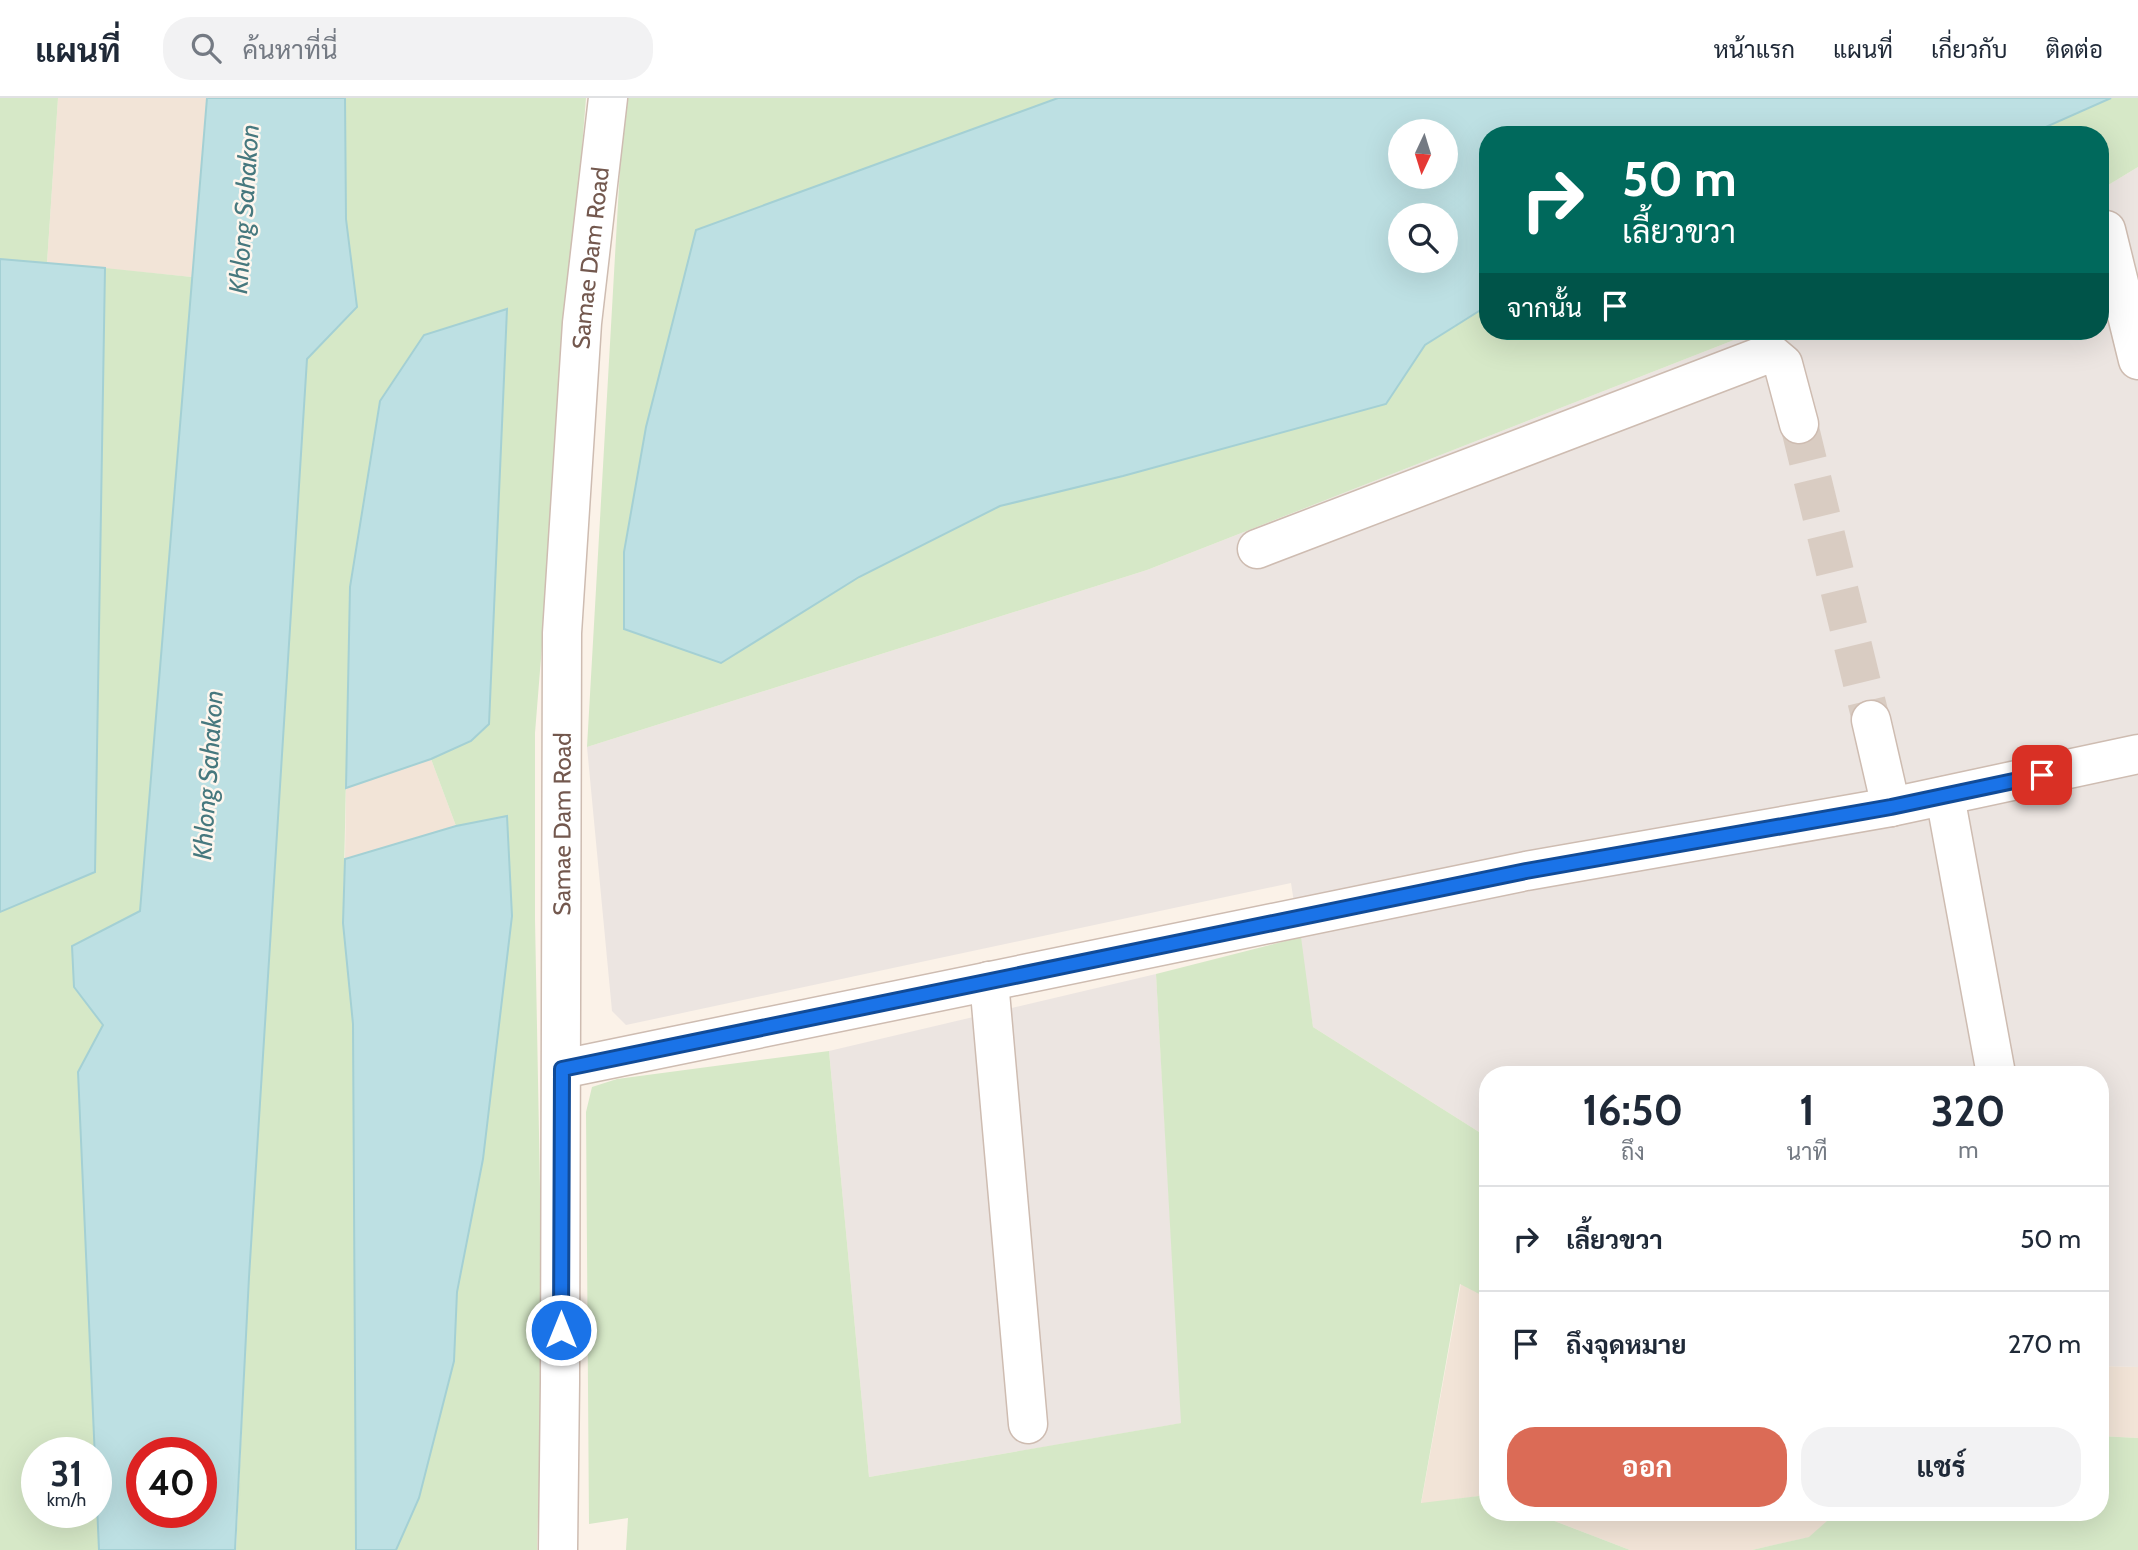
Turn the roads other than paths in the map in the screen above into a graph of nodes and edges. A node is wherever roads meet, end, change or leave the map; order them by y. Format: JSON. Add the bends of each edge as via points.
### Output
{"nodes":[{"id":1,"x":608,"y":98,"type":"edge"},
{"id":2,"x":2109,"y":242,"type":"edge"},
{"id":3,"x":2138,"y":360,"type":"edge"},
{"id":4,"x":1799,"y":424,"type":"tunnel mouth"},
{"id":5,"x":1257,"y":549,"type":"dead end"},
{"id":6,"x":1871,"y":720,"type":"tunnel mouth"},
{"id":7,"x":2138,"y":754,"type":"edge"},
{"id":8,"x":1945,"y":796,"type":"junction"},
{"id":9,"x":1891,"y":807,"type":"junction"},
{"id":10,"x":989,"y":981,"type":"junction"},
{"id":11,"x":1995,"y":1066,"type":"edge"},
{"id":12,"x":562,"y":1069,"type":"junction"},
{"id":13,"x":1028,"y":1424,"type":"dead end"},
{"id":14,"x":558,"y":1550,"type":"edge"}],
"edges":[{"from":1,"to":12,"type":"street","name":"Samae Dam Road","via":[[582,323],[562,633]]},
{"from":2,"to":3,"type":"street"},
{"from":4,"to":5,"type":"street","via":[[1783,364],[1770,353]]},
{"from":6,"to":9,"type":"street"},
{"from":7,"to":8,"type":"street"},
{"from":8,"to":9,"type":"street"},
{"from":8,"to":11,"type":"street"},
{"from":9,"to":10,"type":"street","via":[[1526,871]]},
{"from":10,"to":12,"type":"street"},
{"from":10,"to":13,"type":"street"},
{"from":12,"to":14,"type":"street","name":"Samae Dam Road"}]}
